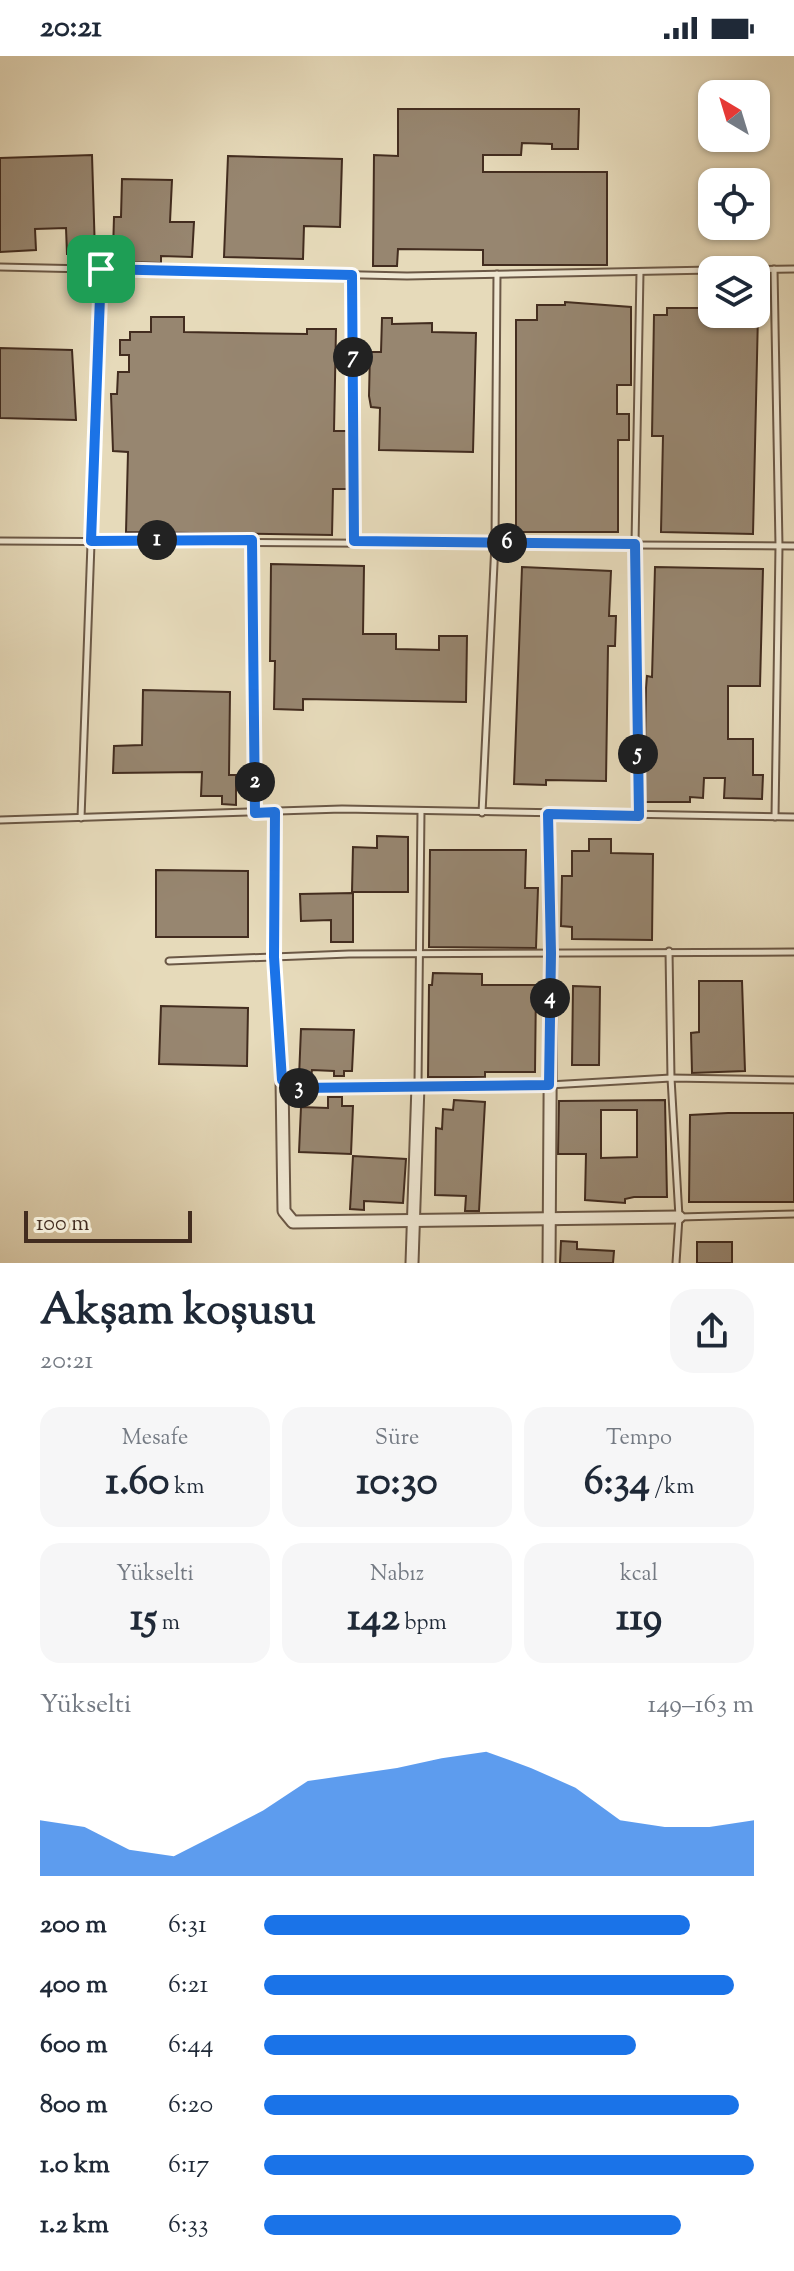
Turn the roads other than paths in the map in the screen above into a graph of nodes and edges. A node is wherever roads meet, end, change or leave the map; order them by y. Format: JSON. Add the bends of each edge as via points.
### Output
{"nodes":[{"id":1,"x":0,"y":267,"type":"edge"},
{"id":2,"x":101,"y":269,"type":"junction"},
{"id":3,"x":770,"y":269,"type":"edge"},
{"id":4,"x":774,"y":269,"type":"junction"},
{"id":5,"x":794,"y":269,"type":"edge"},
{"id":6,"x":698,"y":270,"type":"edge"},
{"id":7,"x":640,"y":272,"type":"junction"},
{"id":8,"x":497,"y":274,"type":"junction"},
{"id":9,"x":352,"y":275,"type":"junction"},
{"id":10,"x":252,"y":540,"type":"junction"},
{"id":11,"x":0,"y":541,"type":"edge"},
{"id":12,"x":91,"y":541,"type":"junction"},
{"id":13,"x":354,"y":541,"type":"junction"},
{"id":14,"x":495,"y":543,"type":"junction"},
{"id":15,"x":635,"y":544,"type":"junction"},
{"id":16,"x":779,"y":546,"type":"junction"},
{"id":17,"x":794,"y":546,"type":"edge"},
{"id":18,"x":421,"y":811,"type":"junction"},
{"id":19,"x":275,"y":812,"type":"junction"},
{"id":20,"x":255,"y":813,"type":"junction"},
{"id":21,"x":482,"y":813,"type":"junction"},
{"id":22,"x":548,"y":814,"type":"junction"},
{"id":23,"x":639,"y":816,"type":"junction"},
{"id":24,"x":775,"y":817,"type":"junction"},
{"id":25,"x":794,"y":817,"type":"edge"},
{"id":26,"x":81,"y":818,"type":"junction"},
{"id":27,"x":0,"y":820,"type":"edge"},
{"id":28,"x":669,"y":951,"type":"junction"},
{"id":29,"x":794,"y":952,"type":"edge"},
{"id":30,"x":551,"y":953,"type":"junction"},
{"id":31,"x":420,"y":955,"type":"junction"},
{"id":32,"x":274,"y":957,"type":"junction"},
{"id":33,"x":169,"y":961,"type":"dead end"},
{"id":34,"x":671,"y":1078,"type":"junction"},
{"id":35,"x":282,"y":1080,"type":"junction"},
{"id":36,"x":794,"y":1080,"type":"edge"},
{"id":37,"x":418,"y":1085,"type":"junction"},
{"id":38,"x":549,"y":1085,"type":"junction"},
{"id":39,"x":794,"y":1214,"type":"edge"},
{"id":40,"x":679,"y":1217,"type":"junction"},
{"id":41,"x":549,"y":1218,"type":"junction"},
{"id":42,"x":412,"y":1220,"type":"junction"},
{"id":43,"x":412,"y":1263,"type":"edge"},
{"id":44,"x":549,"y":1263,"type":"edge"},
{"id":45,"x":676,"y":1263,"type":"edge"}],
"edges":[{"from":1,"to":2,"type":"lane"},
{"from":2,"to":9,"type":"lane"},
{"from":2,"to":12,"type":"lane"},
{"from":3,"to":4,"type":"lane"},
{"from":4,"to":5,"type":"lane"},
{"from":4,"to":16,"type":"lane"},
{"from":6,"to":7,"type":"lane"},
{"from":7,"to":8,"type":"lane"},
{"from":7,"to":15,"type":"lane"},
{"from":8,"to":9,"type":"lane"},
{"from":8,"to":14,"type":"lane"},
{"from":9,"to":13,"type":"lane"},
{"from":10,"to":12,"type":"lane"},
{"from":10,"to":13,"type":"lane"},
{"from":10,"to":20,"type":"lane"},
{"from":11,"to":12,"type":"lane"},
{"from":12,"to":26,"type":"lane"},
{"from":13,"to":14,"type":"lane"},
{"from":14,"to":15,"type":"lane"},
{"from":14,"to":21,"type":"lane"},
{"from":15,"to":16,"type":"lane"},
{"from":15,"to":23,"type":"lane"},
{"from":16,"to":17,"type":"lane"},
{"from":16,"to":24,"type":"lane"},
{"from":18,"to":19,"type":"lane"},
{"from":18,"to":21,"type":"lane"},
{"from":18,"to":31,"type":"lane"},
{"from":19,"to":20,"type":"lane"},
{"from":19,"to":32,"type":"lane"},
{"from":20,"to":26,"type":"lane"},
{"from":21,"to":22,"type":"lane"},
{"from":22,"to":23,"type":"lane"},
{"from":22,"to":30,"type":"street"},
{"from":23,"to":24,"type":"lane"},
{"from":24,"to":25,"type":"lane"},
{"from":26,"to":27,"type":"lane"},
{"from":28,"to":29,"type":"lane"},
{"from":28,"to":30,"type":"lane"},
{"from":28,"to":34,"type":"lane"},
{"from":30,"to":31,"type":"lane"},
{"from":30,"to":38,"type":"street"},
{"from":31,"to":32,"type":"lane"},
{"from":31,"to":37,"type":"lane"},
{"from":32,"to":33,"type":"lane"},
{"from":32,"to":35,"type":"lane"},
{"from":34,"to":36,"type":"lane"},
{"from":34,"to":38,"type":"lane"},
{"from":34,"to":40,"type":"lane"},
{"from":35,"to":37,"type":"lane","via":[[298,1088]]},
{"from":35,"to":42,"type":"street","via":[[284,1211],[293,1222]]},
{"from":37,"to":38,"type":"lane"},
{"from":37,"to":42,"type":"street"},
{"from":38,"to":41,"type":"street"},
{"from":39,"to":40,"type":"lane"},
{"from":40,"to":41,"type":"street"},
{"from":40,"to":45,"type":"lane"},
{"from":41,"to":42,"type":"street"},
{"from":41,"to":44,"type":"street"},
{"from":42,"to":43,"type":"street"}]}
